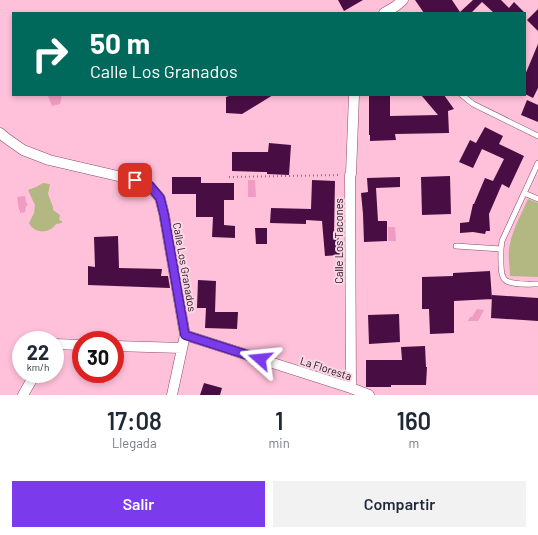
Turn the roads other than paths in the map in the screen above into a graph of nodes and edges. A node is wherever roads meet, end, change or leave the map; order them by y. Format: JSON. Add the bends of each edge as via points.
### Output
{"nodes":[{"id":1,"x":399,"y":5,"type":"edge"},
{"id":2,"x":386,"y":12,"type":"edge"},
{"id":3,"x":354,"y":96,"type":"edge"},
{"id":4,"x":463,"y":96,"type":"edge"},
{"id":5,"x":0,"y":133,"type":"edge"},
{"id":6,"x":538,"y":136,"type":"edge"},
{"id":7,"x":538,"y":163,"type":"edge"},
{"id":8,"x":524,"y":193,"type":"junction"},
{"id":9,"x":538,"y":199,"type":"edge"},
{"id":10,"x":456,"y":246,"type":"dead end"},
{"id":11,"x":501,"y":248,"type":"junction"},
{"id":12,"x":538,"y":284,"type":"edge"},
{"id":13,"x":185,"y":335,"type":"junction"},
{"id":14,"x":124,"y":346,"type":"edge"},
{"id":15,"x":182,"y":348,"type":"junction"},
{"id":16,"x":30,"y":383,"type":"edge"},
{"id":17,"x":351,"y":388,"type":"junction"},
{"id":18,"x":23,"y":395,"type":"edge"},
{"id":19,"x":172,"y":395,"type":"edge"},
{"id":20,"x":369,"y":395,"type":"edge"}],
"edges":[{"from":1,"to":2,"type":"street"},
{"from":3,"to":17,"type":"street","name":"Calle Los Tacones","via":[[350,175]]},
{"from":4,"to":6,"type":"lane","via":[[473,104]]},
{"from":5,"to":13,"type":"street","name":"Calle Los Granados","via":[[24,150],[49,160],[135,180],[150,186],[160,198],[164,214]]},
{"from":7,"to":8,"type":"lane"},
{"from":8,"to":9,"type":"lane"},
{"from":8,"to":11,"type":"lane"},
{"from":10,"to":11,"type":"lane"},
{"from":11,"to":12,"type":"lane","via":[[502,276],[506,281]]},
{"from":13,"to":15,"type":"street","name":"Calle Los Granados"},
{"from":13,"to":17,"type":"street","name":"La Floresta"},
{"from":14,"to":15,"type":"street"},
{"from":15,"to":19,"type":"street","name":"Calle Los Granados"},
{"from":16,"to":18,"type":"street"},
{"from":17,"to":20,"type":"street","name":"La Floresta"}]}
